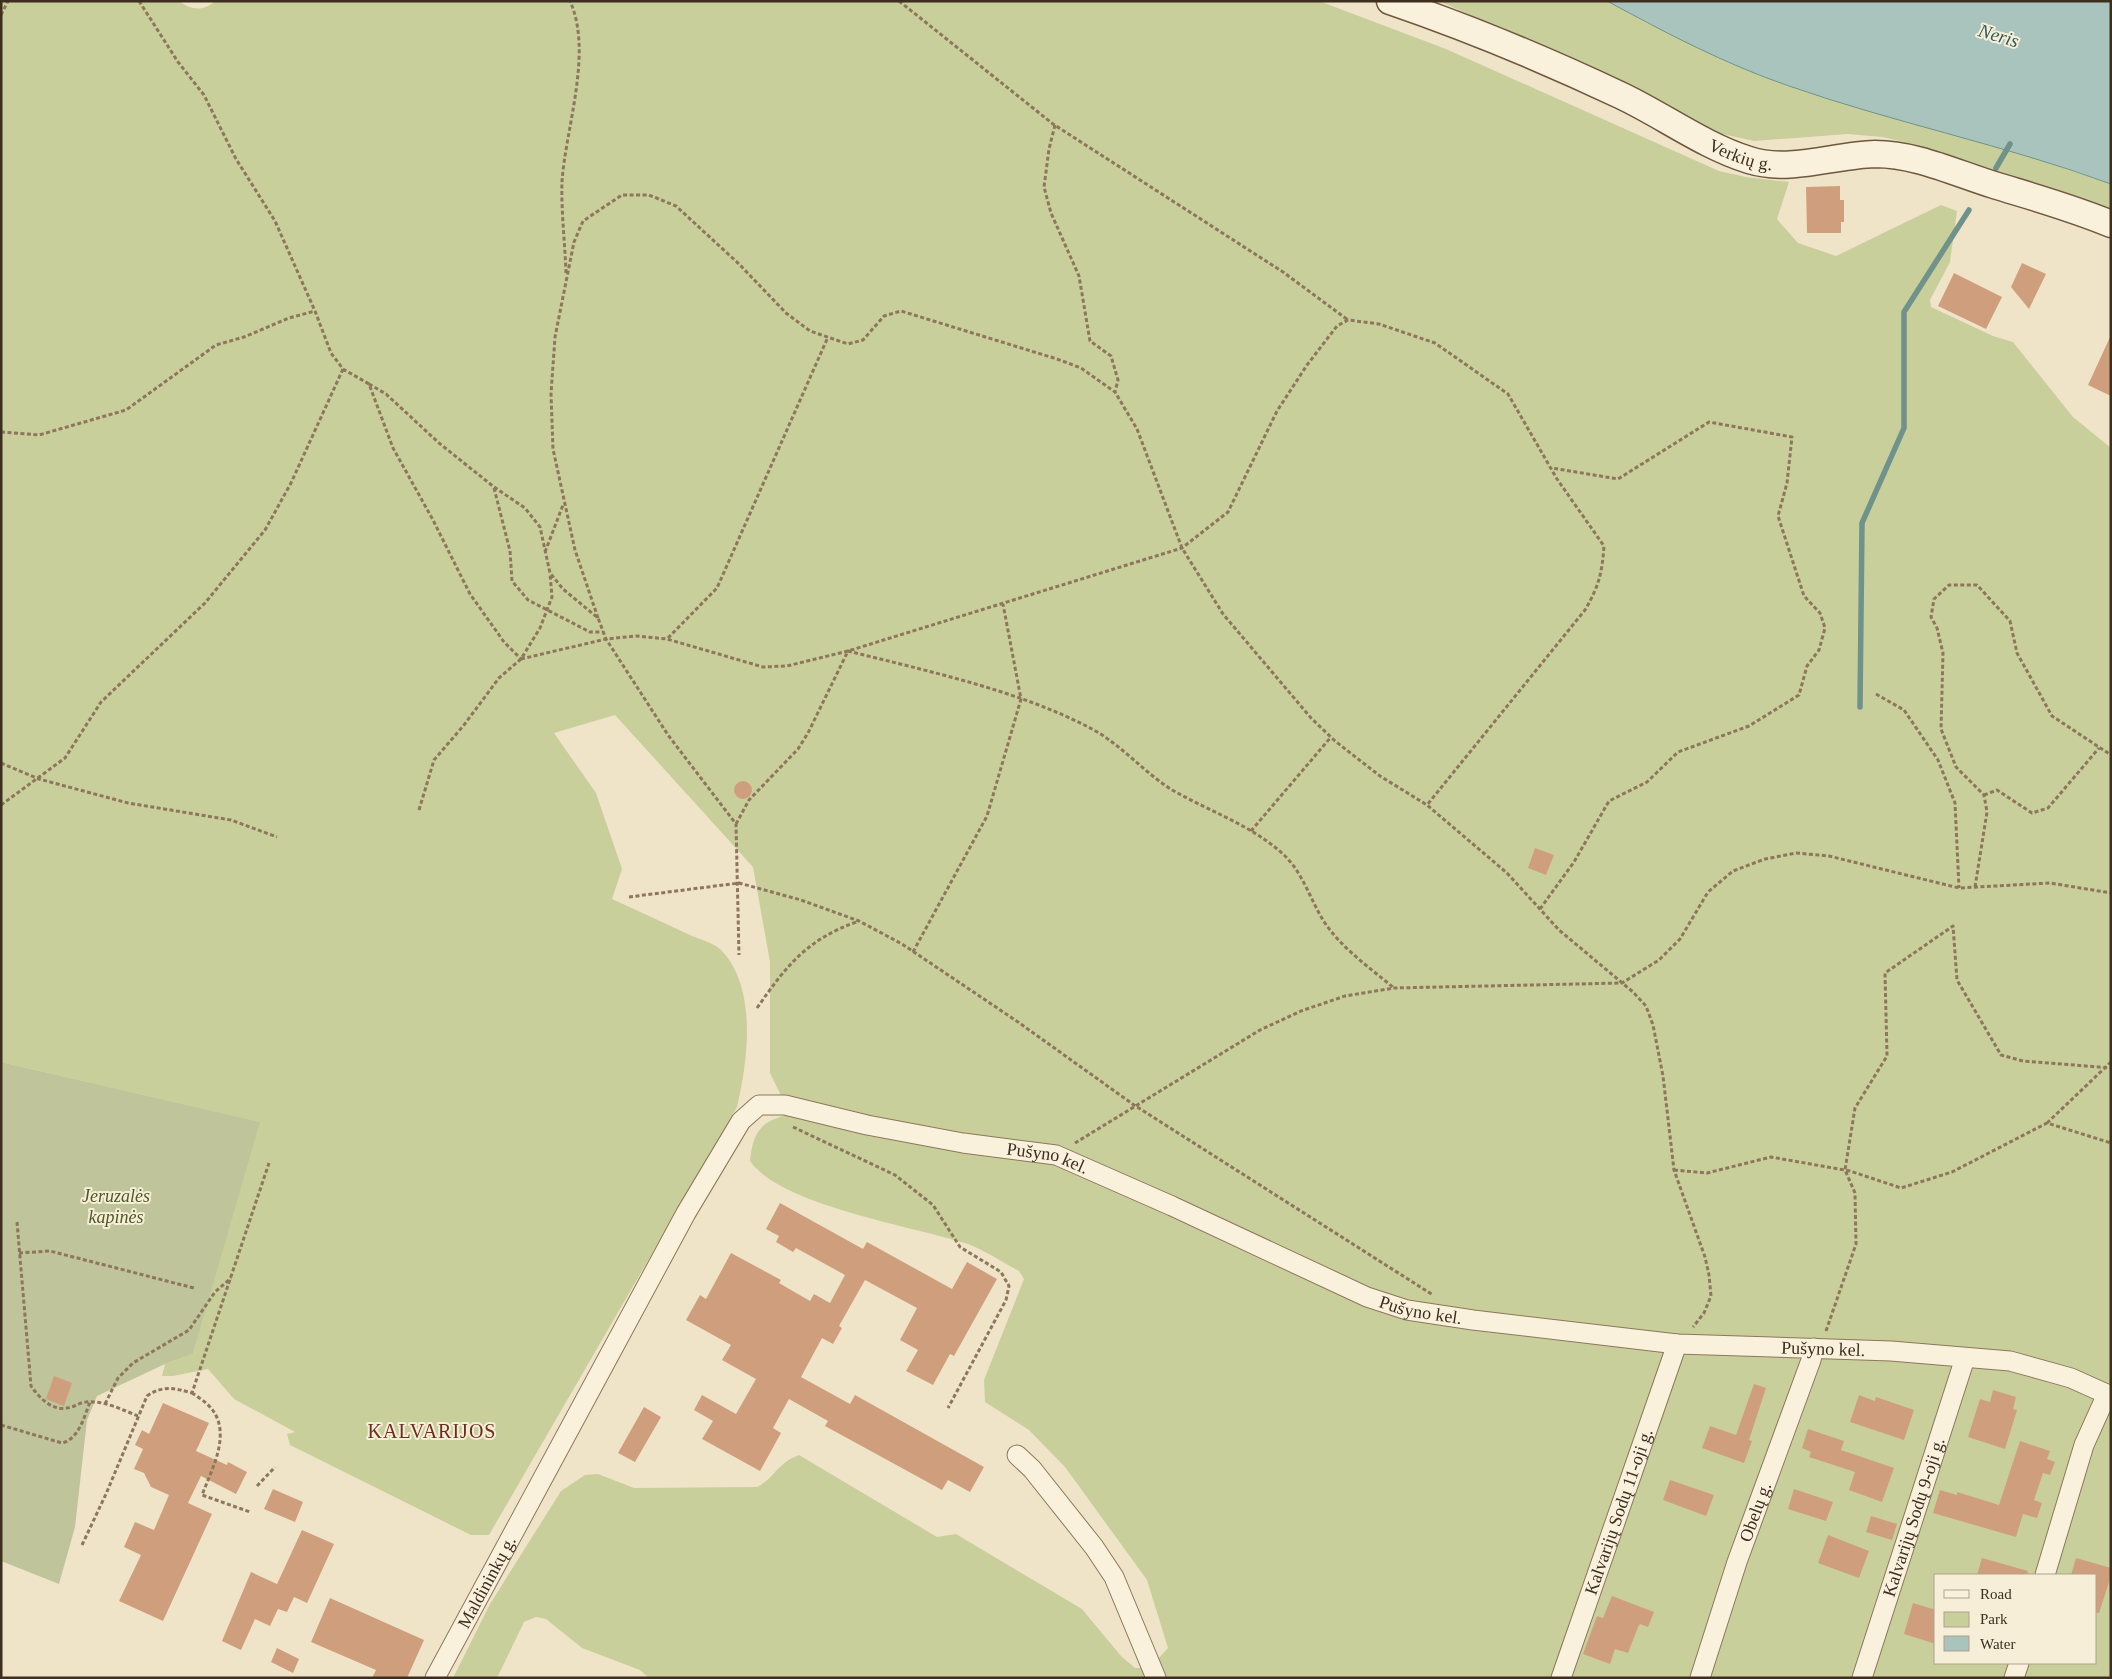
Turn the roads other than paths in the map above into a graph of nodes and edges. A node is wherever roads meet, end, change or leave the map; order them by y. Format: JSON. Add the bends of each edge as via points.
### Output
{"nodes":[{"id":1,"x":1390,"y":1,"type":"edge"},
{"id":2,"x":2111,"y":224,"type":"edge"},
{"id":3,"x":759,"y":1105,"type":"joint"},
{"id":4,"x":1677,"y":1344,"type":"junction"},
{"id":5,"x":1817,"y":1348,"type":"junction"},
{"id":6,"x":1965,"y":1358,"type":"junction"},
{"id":7,"x":2109,"y":1395,"type":"edge"},
{"id":8,"x":1017,"y":1455,"type":"dead end"},
{"id":9,"x":2045,"y":1574,"type":"edge"},
{"id":10,"x":2019,"y":1664,"type":"edge"},
{"id":11,"x":435,"y":1678,"type":"edge"},
{"id":12,"x":1156,"y":1678,"type":"edge"},
{"id":13,"x":1561,"y":1678,"type":"edge"},
{"id":14,"x":1700,"y":1678,"type":"edge"},
{"id":15,"x":1862,"y":1678,"type":"edge"},
{"id":16,"x":2014,"y":1678,"type":"edge"}],
"edges":[{"from":1,"to":2,"type":"main road","name":"Verkių g.","via":[[1557,67],[1750,160],[1803,164],[1875,154],[1902,157],[2044,199]]},
{"from":3,"to":4,"type":"street","name":"Pušyno kel.","via":[[821,1112],[867,1125],[963,1143],[1056,1155],[1366,1297],[1407,1310]]},
{"from":3,"to":11,"type":"street","name":"Maldininkų g.","via":[[741,1122],[686,1213]]},
{"from":4,"to":5,"type":"street","name":"Pušyno kel."},
{"from":4,"to":13,"type":"street","name":"Kalvarijų Sodų 11-oji g."},
{"from":5,"to":6,"type":"street","name":"Pušyno kel."},
{"from":5,"to":14,"type":"street","name":"Obelų g.","via":[[1737,1562]]},
{"from":6,"to":7,"type":"street","name":"Pušyno kel.","via":[[2010,1361],[2038,1368]]},
{"from":6,"to":15,"type":"street","name":"Kalvarijų Sodų 9-oji g."},
{"from":7,"to":9,"type":"street","via":[[2084,1445]]},
{"from":8,"to":12,"type":"street","via":[[1032,1469],[1114,1577]]},
{"from":10,"to":16,"type":"street"}]}
